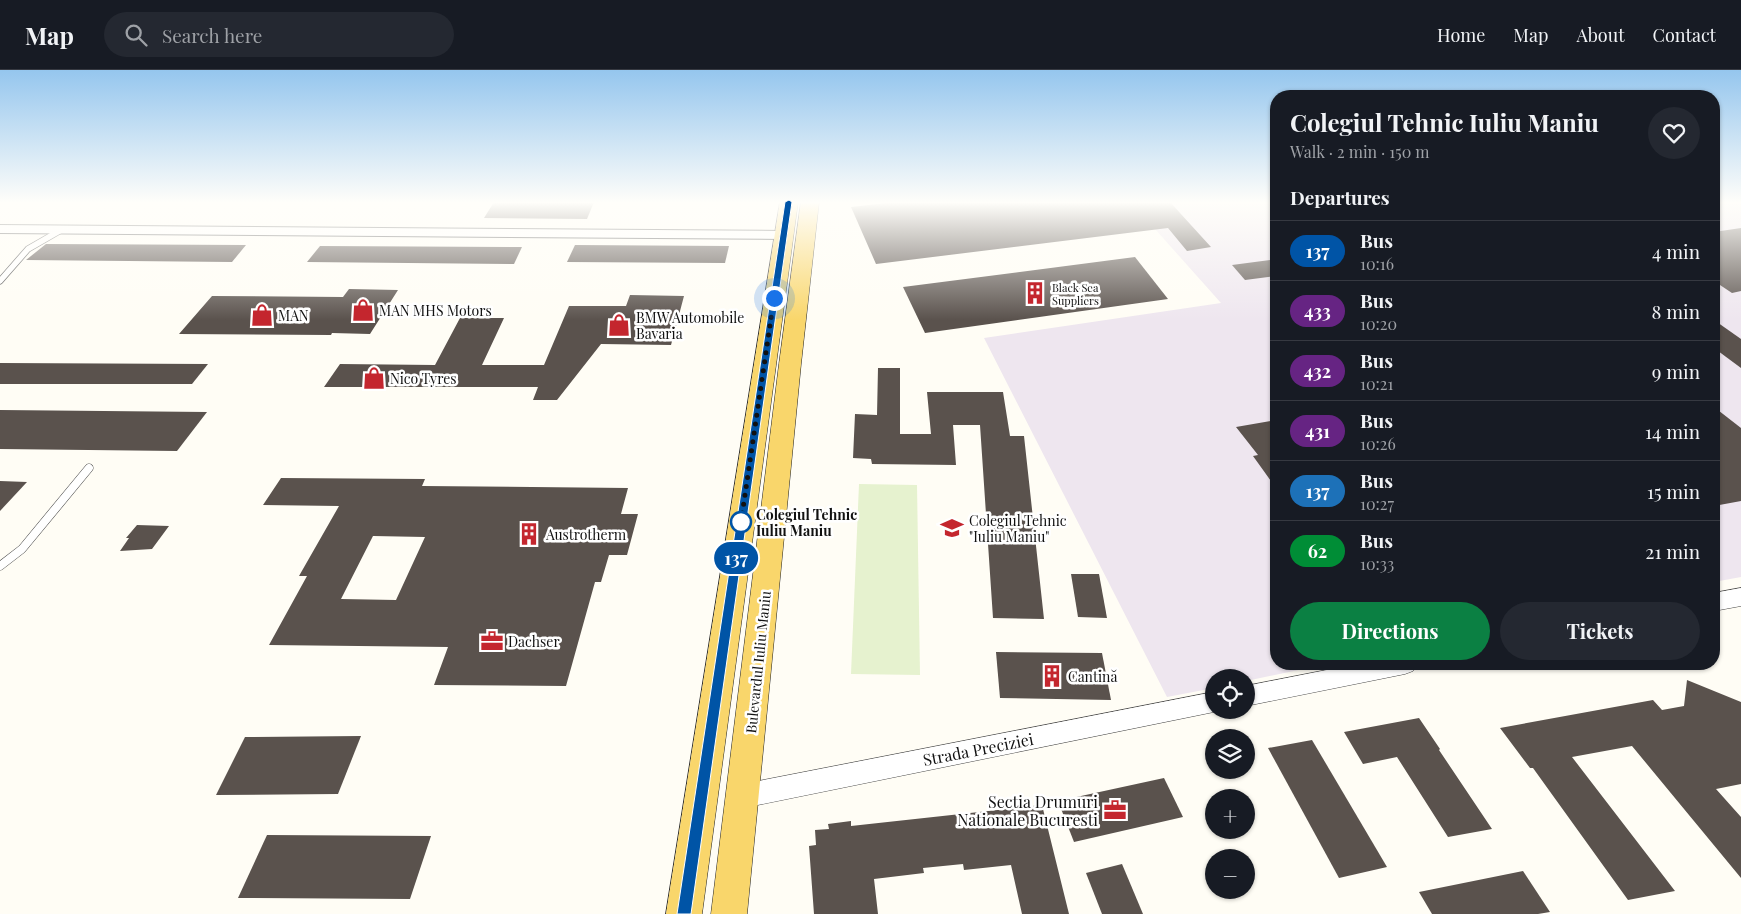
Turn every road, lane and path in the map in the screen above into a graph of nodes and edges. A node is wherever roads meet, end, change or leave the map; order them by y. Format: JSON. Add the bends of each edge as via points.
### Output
{"nodes":[{"id":1,"x":41,"y":241,"type":"edge"},
{"id":2,"x":783,"y":241,"type":"edge"},
{"id":3,"x":805,"y":241,"type":"edge"},
{"id":4,"x":0,"y":281,"type":"edge"},
{"id":5,"x":89,"y":468,"type":"dead end"},
{"id":6,"x":748,"y":478,"type":"junction"},
{"id":7,"x":0,"y":566,"type":"edge"},
{"id":8,"x":768,"y":571,"type":"junction"},
{"id":9,"x":1741,"y":597,"type":"edge"},
{"id":10,"x":1720,"y":601,"type":"edge"},
{"id":11,"x":1375,"y":670,"type":"edge"},
{"id":12,"x":1255,"y":694,"type":"edge"},
{"id":13,"x":1205,"y":704,"type":"edge"},
{"id":14,"x":743,"y":796,"type":"junction"},
{"id":15,"x":684,"y":914,"type":"edge"},
{"id":16,"x":729,"y":914,"type":"edge"}],
"edges":[{"from":1,"to":4,"type":"lane","via":[[28,249]]},
{"from":2,"to":6,"type":"main road"},
{"from":3,"to":8,"type":"main road","name":"Bulevardul Iuliu Maniu"},
{"from":5,"to":7,"type":"lane","via":[[22,549]]},
{"from":6,"to":8,"type":"main road","via":[[754,500],[749,551],[751,566],[756,571]]},
{"from":6,"to":15,"type":"main road"},
{"from":8,"to":14,"type":"main road","name":"Bulevardul Iuliu Maniu"},
{"from":9,"to":10,"type":"street"},
{"from":11,"to":12,"type":"street"},
{"from":13,"to":14,"type":"street","name":"Strada Preciziei"},
{"from":14,"to":16,"type":"main road","name":"Bulevardul Iuliu Maniu"}]}
